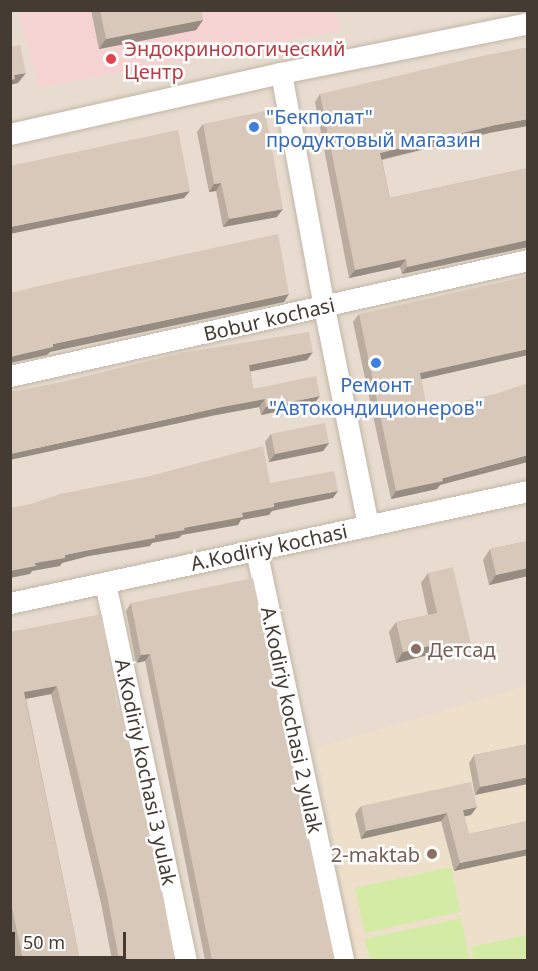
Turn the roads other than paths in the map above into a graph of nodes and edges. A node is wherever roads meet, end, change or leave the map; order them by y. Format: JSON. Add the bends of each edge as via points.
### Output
{"nodes":[{"id":1,"x":528,"y":23,"type":"edge"},
{"id":2,"x":281,"y":73,"type":"junction"},
{"id":3,"x":10,"y":134,"type":"edge"},
{"id":4,"x":528,"y":260,"type":"edge"},
{"id":5,"x":324,"y":307,"type":"junction"},
{"id":6,"x":10,"y":376,"type":"edge"},
{"id":7,"x":528,"y":491,"type":"edge"},
{"id":8,"x":368,"y":526,"type":"junction"},
{"id":9,"x":256,"y":550,"type":"junction"},
{"id":10,"x":105,"y":583,"type":"junction"},
{"id":11,"x":10,"y":603,"type":"edge"},
{"id":12,"x":186,"y":960,"type":"edge"},
{"id":13,"x":343,"y":960,"type":"edge"}],
"edges":[{"from":1,"to":2,"type":"street"},
{"from":2,"to":3,"type":"street"},
{"from":2,"to":5,"type":"street"},
{"from":4,"to":5,"type":"street","name":"Bobur kochasi"},
{"from":5,"to":6,"type":"street","name":"Bobur kochasi"},
{"from":5,"to":8,"type":"street"},
{"from":7,"to":8,"type":"street","name":"A.Kodiriy kochasi"},
{"from":8,"to":9,"type":"street","name":"A.Kodiriy kochasi"},
{"from":9,"to":10,"type":"street","name":"A.Kodiriy kochasi"},
{"from":9,"to":13,"type":"street","name":"A.Kodiriy kochasi 2 yulak"},
{"from":10,"to":11,"type":"street","name":"A.Kodiriy kochasi"},
{"from":10,"to":12,"type":"street","name":"A.Kodiriy kochasi 3 yulak"}]}
